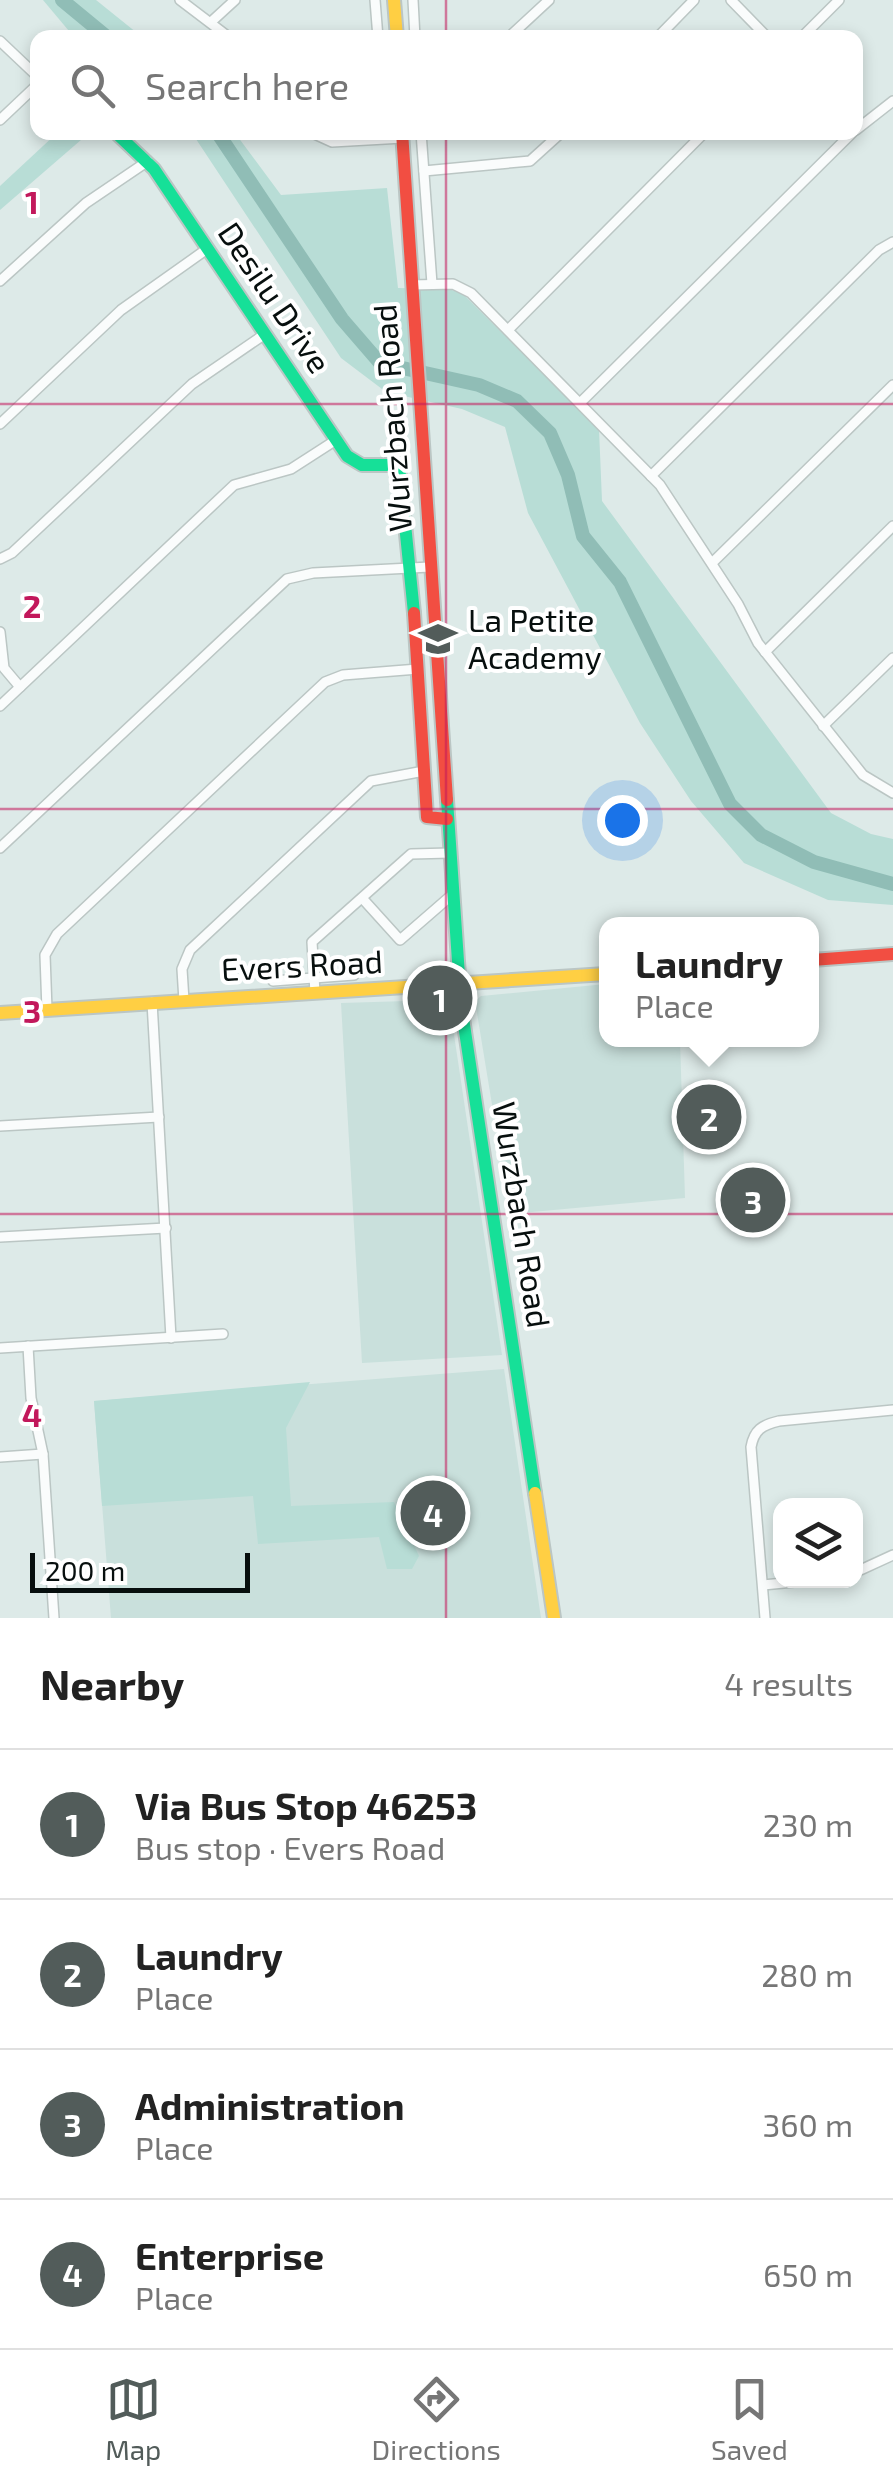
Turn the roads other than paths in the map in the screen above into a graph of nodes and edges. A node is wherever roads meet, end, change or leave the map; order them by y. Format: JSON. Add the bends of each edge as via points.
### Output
{"nodes":[{"id":1,"x":180,"y":0,"type":"edge"},
{"id":2,"x":236,"y":0,"type":"edge"},
{"id":3,"x":375,"y":0,"type":"edge"},
{"id":4,"x":394,"y":0,"type":"edge"},
{"id":5,"x":413,"y":0,"type":"edge"},
{"id":6,"x":549,"y":0,"type":"edge"},
{"id":7,"x":694,"y":0,"type":"edge"},
{"id":8,"x":731,"y":0,"type":"edge"},
{"id":9,"x":839,"y":0,"type":"edge"},
{"id":10,"x":211,"y":22,"type":"junction"},
{"id":11,"x":220,"y":30,"type":"edge"},
{"id":12,"x":377,"y":30,"type":"edge"},
{"id":13,"x":396,"y":30,"type":"edge"},
{"id":14,"x":415,"y":30,"type":"edge"},
{"id":15,"x":517,"y":30,"type":"edge"},
{"id":16,"x":664,"y":30,"type":"edge"},
{"id":17,"x":760,"y":30,"type":"edge"},
{"id":18,"x":809,"y":30,"type":"edge"},
{"id":19,"x":0,"y":42,"type":"edge"},
{"id":20,"x":30,"y":73,"type":"edge"},
{"id":21,"x":30,"y":89,"type":"edge"},
{"id":22,"x":893,"y":101,"type":"edge"},
{"id":23,"x":0,"y":120,"type":"edge"},
{"id":24,"x":863,"y":124,"type":"edge"},
{"id":25,"x":124,"y":140,"type":"edge"},
{"id":26,"x":403,"y":140,"type":"edge"},
{"id":27,"x":422,"y":140,"type":"edge"},
{"id":28,"x":553,"y":140,"type":"edge"},
{"id":29,"x":697,"y":140,"type":"edge"},
{"id":30,"x":845,"y":140,"type":"edge"},
{"id":31,"x":148,"y":161,"type":"junction"},
{"id":32,"x":424,"y":170,"type":"junction"},
{"id":33,"x":893,"y":242,"type":"edge"},
{"id":34,"x":208,"y":249,"type":"junction"},
{"id":35,"x":0,"y":281,"type":"edge"},
{"id":36,"x":412,"y":284,"type":"junction"},
{"id":37,"x":432,"y":284,"type":"junction"},
{"id":38,"x":508,"y":330,"type":"junction"},
{"id":39,"x":265,"y":334,"type":"junction"},
{"id":40,"x":893,"y":385,"type":"edge"},
{"id":41,"x":580,"y":403,"type":"junction"},
{"id":42,"x":0,"y":424,"type":"edge"},
{"id":43,"x":336,"y":440,"type":"junction"},
{"id":44,"x":399,"y":465,"type":"joint"},
{"id":45,"x":652,"y":476,"type":"junction"},
{"id":46,"x":893,"y":526,"type":"edge"},
{"id":47,"x":0,"y":559,"type":"edge"},
{"id":48,"x":712,"y":563,"type":"junction"},
{"id":49,"x":430,"y":566,"type":"junction"},
{"id":50,"x":411,"y":568,"type":"junction"},
{"id":51,"x":0,"y":632,"type":"edge"},
{"id":52,"x":766,"y":652,"type":"junction"},
{"id":53,"x":893,"y":658,"type":"edge"},
{"id":54,"x":418,"y":669,"type":"junction"},
{"id":55,"x":20,"y":688,"type":"junction"},
{"id":56,"x":0,"y":706,"type":"edge"},
{"id":57,"x":823,"y":726,"type":"junction"},
{"id":58,"x":424,"y":770,"type":"junction"},
{"id":59,"x":893,"y":793,"type":"edge"},
{"id":60,"x":447,"y":819,"type":"junction"},
{"id":61,"x":0,"y":848,"type":"edge"},
{"id":62,"x":450,"y":853,"type":"junction"},
{"id":63,"x":453,"y":894,"type":"junction"},
{"id":64,"x":362,"y":898,"type":"junction"},
{"id":65,"x":893,"y":954,"type":"edge"},
{"id":66,"x":819,"y":959,"type":"edge"},
{"id":67,"x":354,"y":975,"type":"dead end"},
{"id":68,"x":599,"y":975,"type":"edge"},
{"id":69,"x":314,"y":978,"type":"junction"},
{"id":70,"x":273,"y":981,"type":"dead end"},
{"id":71,"x":460,"y":985,"type":"junction"},
{"id":72,"x":315,"y":993,"type":"junction"},
{"id":73,"x":184,"y":1000,"type":"junction"},
{"id":74,"x":152,"y":1002,"type":"junction"},
{"id":75,"x":47,"y":1010,"type":"junction"},
{"id":76,"x":0,"y":1013,"type":"edge"},
{"id":77,"x":159,"y":1116,"type":"junction"},
{"id":78,"x":0,"y":1126,"type":"edge"},
{"id":79,"x":166,"y":1228,"type":"junction"},
{"id":80,"x":0,"y":1237,"type":"edge"},
{"id":81,"x":223,"y":1334,"type":"dead end"},
{"id":82,"x":171,"y":1338,"type":"junction"},
{"id":83,"x":28,"y":1346,"type":"junction"},
{"id":84,"x":0,"y":1348,"type":"edge"},
{"id":85,"x":893,"y":1410,"type":"edge"},
{"id":86,"x":43,"y":1454,"type":"junction"},
{"id":87,"x":0,"y":1456,"type":"edge"},
{"id":88,"x":893,"y":1556,"type":"edge"},
{"id":89,"x":863,"y":1569,"type":"edge"},
{"id":90,"x":773,"y":1585,"type":"edge"},
{"id":91,"x":763,"y":1586,"type":"junction"},
{"id":92,"x":54,"y":1618,"type":"edge"},
{"id":93,"x":554,"y":1618,"type":"edge"},
{"id":94,"x":765,"y":1618,"type":"edge"}],
"edges":[{"from":1,"to":10,"type":"street"},
{"from":2,"to":10,"type":"street"},
{"from":3,"to":12,"type":"street"},
{"from":4,"to":13,"type":"main road"},
{"from":5,"to":14,"type":"street"},
{"from":6,"to":15,"type":"street"},
{"from":7,"to":16,"type":"street"},
{"from":8,"to":17,"type":"street"},
{"from":9,"to":18,"type":"street"},
{"from":10,"to":11,"type":"street"},
{"from":19,"to":20,"type":"street"},
{"from":21,"to":23,"type":"street"},
{"from":22,"to":24,"type":"street"},
{"from":25,"to":31,"type":"main road","name":"Desilu Drive"},
{"from":26,"to":36,"type":"main road","name":"Wurzbach Road"},
{"from":27,"to":32,"type":"street"},
{"from":28,"to":32,"type":"street","via":[[530,161]]},
{"from":29,"to":38,"type":"street"},
{"from":30,"to":41,"type":"street"},
{"from":31,"to":34,"type":"main road","name":"Desilu Drive"},
{"from":31,"to":35,"type":"street","via":[[86,204]]},
{"from":32,"to":37,"type":"street"},
{"from":33,"to":45,"type":"street"},
{"from":34,"to":39,"type":"main road","name":"Desilu Drive"},
{"from":34,"to":42,"type":"street","via":[[121,310]]},
{"from":36,"to":37,"type":"street"},
{"from":36,"to":49,"type":"main road","name":"Wurzbach Road"},
{"from":37,"to":38,"type":"street","via":[[462,287]]},
{"from":38,"to":41,"type":"street"},
{"from":39,"to":43,"type":"main road","name":"Desilu Drive"},
{"from":39,"to":47,"type":"street","via":[[192,384]]},
{"from":40,"to":48,"type":"street"},
{"from":41,"to":45,"type":"street"},
{"from":43,"to":44,"type":"main road","name":"Desilu Drive","via":[[362,465]]},
{"from":43,"to":55,"type":"street","via":[[291,469],[234,485]]},
{"from":44,"to":50,"type":"main road","name":"Wurzbach Road"},
{"from":45,"to":48,"type":"street"},
{"from":46,"to":52,"type":"street"},
{"from":48,"to":52,"type":"street"},
{"from":49,"to":50,"type":"street"},
{"from":49,"to":60,"type":"main road","name":"Wurzbach Road"},
{"from":50,"to":54,"type":"main road","name":"Wurzbach Road"},
{"from":50,"to":61,"type":"street","via":[[287,579]]},
{"from":51,"to":55,"type":"street","via":[[4,668]]},
{"from":52,"to":57,"type":"street"},
{"from":53,"to":57,"type":"street"},
{"from":54,"to":58,"type":"main road","name":"Wurzbach Road"},
{"from":54,"to":75,"type":"street","via":[[342,674],[325,682],[57,934],[45,956]]},
{"from":55,"to":56,"type":"street"},
{"from":57,"to":59,"type":"street","via":[[863,775]]},
{"from":58,"to":60,"type":"main road","name":"Wurzbach Road","via":[[427,818]]},
{"from":58,"to":73,"type":"street","via":[[371,782],[190,950],[182,969]]},
{"from":60,"to":62,"type":"main road","name":"Wurzbach Road"},
{"from":62,"to":63,"type":"main road","name":"Wurzbach Road"},
{"from":62,"to":64,"type":"street","via":[[411,854]]},
{"from":63,"to":64,"type":"street","via":[[400,940]]},
{"from":63,"to":71,"type":"main road","name":"Wurzbach Road"},
{"from":64,"to":69,"type":"street","via":[[312,942]]},
{"from":65,"to":66,"type":"main road"},
{"from":67,"to":69,"type":"street"},
{"from":68,"to":71,"type":"main road","name":"Evers Road"},
{"from":69,"to":70,"type":"street"},
{"from":69,"to":72,"type":"street"},
{"from":71,"to":72,"type":"main road","name":"Evers Road"},
{"from":71,"to":93,"type":"main road","name":"Wurzbach Road"},
{"from":72,"to":73,"type":"main road","name":"Evers Road"},
{"from":73,"to":74,"type":"main road","name":"Evers Road"},
{"from":74,"to":75,"type":"main road","name":"Evers Road"},
{"from":74,"to":77,"type":"street"},
{"from":75,"to":76,"type":"main road","name":"Evers Road"},
{"from":77,"to":78,"type":"street"},
{"from":77,"to":79,"type":"street"},
{"from":79,"to":80,"type":"street"},
{"from":79,"to":82,"type":"street"},
{"from":81,"to":82,"type":"street"},
{"from":82,"to":83,"type":"street"},
{"from":83,"to":84,"type":"street"},
{"from":83,"to":86,"type":"street"},
{"from":85,"to":91,"type":"street","via":[[779,1422],[756,1432],[750,1448]]},
{"from":86,"to":87,"type":"street"},
{"from":86,"to":92,"type":"street"},
{"from":88,"to":89,"type":"street"},
{"from":90,"to":91,"type":"street"},
{"from":91,"to":94,"type":"street"}]}
